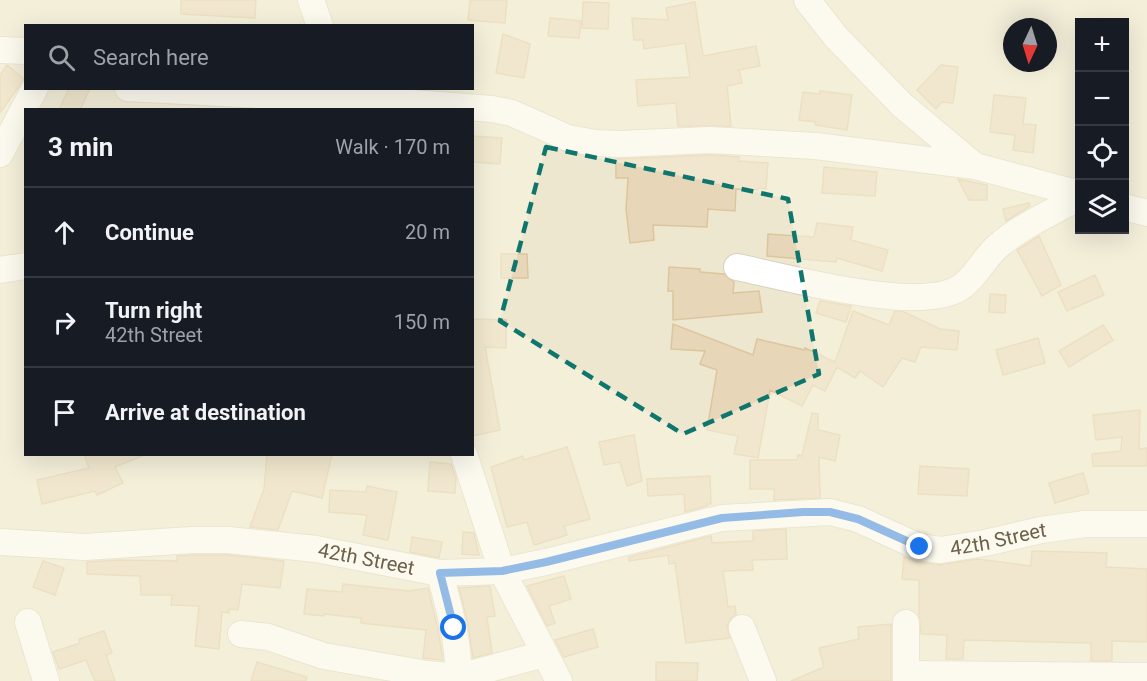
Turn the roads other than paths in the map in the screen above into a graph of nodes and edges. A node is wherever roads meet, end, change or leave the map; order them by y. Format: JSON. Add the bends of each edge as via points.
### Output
{"nodes":[{"id":1,"x":311,"y":0,"type":"edge"},
{"id":2,"x":807,"y":0,"type":"edge"},
{"id":3,"x":319,"y":24,"type":"edge"},
{"id":4,"x":0,"y":50,"type":"edge"},
{"id":5,"x":24,"y":51,"type":"edge"},
{"id":6,"x":34,"y":90,"type":"edge"},
{"id":7,"x":165,"y":90,"type":"edge"},
{"id":8,"x":349,"y":100,"type":"edge"},
{"id":9,"x":24,"y":108,"type":"edge"},
{"id":10,"x":24,"y":109,"type":"edge"},
{"id":11,"x":0,"y":154,"type":"edge"},
{"id":12,"x":975,"y":166,"type":"junction"},
{"id":13,"x":1075,"y":194,"type":"edge"},
{"id":14,"x":1075,"y":198,"type":"edge"},
{"id":15,"x":1129,"y":208,"type":"edge"},
{"id":16,"x":1147,"y":213,"type":"edge"},
{"id":17,"x":24,"y":266,"type":"edge"},
{"id":18,"x":738,"y":267,"type":"dead end"},
{"id":19,"x":0,"y":270,"type":"edge"},
{"id":20,"x":465,"y":456,"type":"edge"},
{"id":21,"x":1147,"y":524,"type":"edge"},
{"id":22,"x":0,"y":542,"type":"edge"},
{"id":23,"x":502,"y":571,"type":"junction"},
{"id":24,"x":440,"y":573,"type":"junction"},
{"id":25,"x":28,"y":622,"type":"dead end"},
{"id":26,"x":906,"y":623,"type":"dead end"},
{"id":27,"x":742,"y":628,"type":"dead end"},
{"id":28,"x":242,"y":634,"type":"dead end"},
{"id":29,"x":544,"y":654,"type":"junction"},
{"id":30,"x":1147,"y":676,"type":"edge"},
{"id":31,"x":907,"y":677,"type":"edge"},
{"id":32,"x":458,"y":679,"type":"edge"},
{"id":33,"x":46,"y":681,"type":"edge"},
{"id":34,"x":560,"y":681,"type":"edge"},
{"id":35,"x":763,"y":681,"type":"edge"}],
"edges":[{"from":1,"to":3,"type":"street"},
{"from":2,"to":12,"type":"street","via":[[836,38],[902,105]]},
{"from":4,"to":5,"type":"street"},
{"from":6,"to":9,"type":"street"},
{"from":7,"to":8,"type":"street"},
{"from":8,"to":12,"type":"street","via":[[492,109],[512,113],[568,138],[595,143],[710,140],[816,146]]},
{"from":10,"to":11,"type":"street"},
{"from":12,"to":13,"type":"street"},
{"from":14,"to":18,"type":"street","via":[[997,247],[961,287],[941,295],[861,293]]},
{"from":15,"to":16,"type":"street"},
{"from":17,"to":19,"type":"street"},
{"from":20,"to":23,"type":"street"},
{"from":21,"to":23,"type":"street","name":"42th Street","via":[[1085,524],[941,550],[920,547],[858,519],[830,512],[722,518]]},
{"from":22,"to":24,"type":"street","name":"42th Street","via":[[85,547],[228,540],[316,549]]},
{"from":23,"to":24,"type":"street","name":"42th Street"},
{"from":23,"to":29,"type":"street"},
{"from":24,"to":32,"type":"street","via":[[454,628]]},
{"from":25,"to":33,"type":"street"},
{"from":26,"to":31,"type":"street"},
{"from":27,"to":35,"type":"street"},
{"from":28,"to":32,"type":"street","via":[[268,637],[324,656]]},
{"from":29,"to":32,"type":"street"},
{"from":29,"to":34,"type":"street"},
{"from":30,"to":31,"type":"street"}]}
